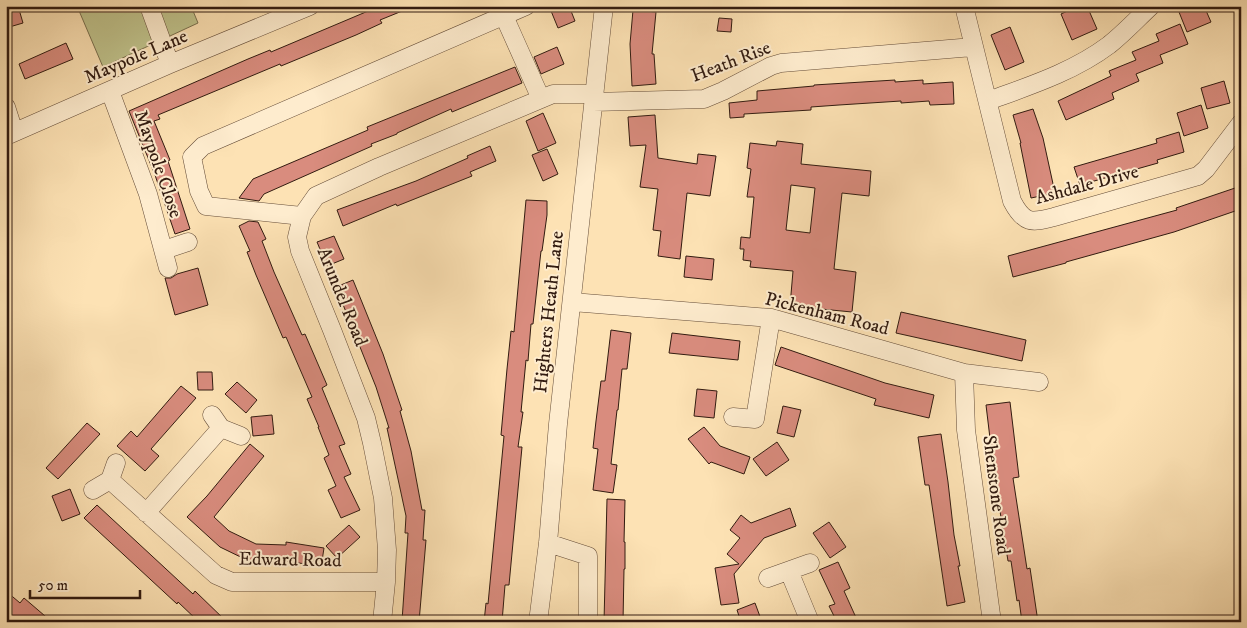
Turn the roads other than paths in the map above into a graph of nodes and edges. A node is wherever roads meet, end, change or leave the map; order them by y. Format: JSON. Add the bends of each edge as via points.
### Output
{"nodes":[{"id":1,"x":149,"y":6,"type":"edge"},
{"id":2,"x":310,"y":6,"type":"edge"},
{"id":3,"x":526,"y":6,"type":"edge"},
{"id":4,"x":604,"y":6,"type":"edge"},
{"id":5,"x":964,"y":6,"type":"edge"},
{"id":6,"x":1152,"y":6,"type":"edge"},
{"id":7,"x":504,"y":16,"type":"junction"},
{"id":8,"x":973,"y":47,"type":"junction"},
{"id":9,"x":170,"y":64,"type":"junction"},
{"id":10,"x":110,"y":91,"type":"junction"},
{"id":11,"x":594,"y":98,"type":"junction"},
{"id":12,"x":540,"y":99,"type":"junction"},
{"id":13,"x":988,"y":100,"type":"junction"},
{"id":14,"x":6,"y":107,"type":"edge"},
{"id":15,"x":1241,"y":123,"type":"edge"},
{"id":16,"x":10,"y":134,"type":"edge"},
{"id":17,"x":302,"y":216,"type":"junction"},
{"id":18,"x":188,"y":242,"type":"dead end"},
{"id":19,"x":164,"y":250,"type":"junction"},
{"id":20,"x":168,"y":268,"type":"dead end"},
{"id":21,"x":572,"y":302,"type":"junction"},
{"id":22,"x":771,"y":318,"type":"junction"},
{"id":23,"x":964,"y":373,"type":"junction"},
{"id":24,"x":1038,"y":382,"type":"dead end"},
{"id":25,"x":733,"y":417,"type":"dead end"},
{"id":26,"x":241,"y":436,"type":"dead end"},
{"id":27,"x":116,"y":463,"type":"dead end"},
{"id":28,"x":110,"y":480,"type":"junction"},
{"id":29,"x":93,"y":490,"type":"dead end"},
{"id":30,"x":146,"y":513,"type":"junction"},
{"id":31,"x":548,"y":543,"type":"junction"},
{"id":32,"x":810,"y":563,"type":"dead end"},
{"id":33,"x":788,"y":571,"type":"junction"},
{"id":34,"x":768,"y":578,"type":"dead end"},
{"id":35,"x":386,"y":582,"type":"junction"},
{"id":36,"x":382,"y":622,"type":"edge"},
{"id":37,"x":538,"y":622,"type":"edge"},
{"id":38,"x":588,"y":622,"type":"edge"},
{"id":39,"x":810,"y":622,"type":"edge"},
{"id":40,"x":992,"y":622,"type":"edge"}],
"edges":[{"from":1,"to":9,"type":"street"},
{"from":2,"to":9,"type":"street","name":"Maypole Lane"},
{"from":3,"to":7,"type":"street"},
{"from":4,"to":11,"type":"street","name":"Highters Heath Lane"},
{"from":5,"to":8,"type":"street","name":"Ashdale Drive"},
{"from":6,"to":13,"type":"street","via":[[1108,45],[1083,61],[1053,77]]},
{"from":7,"to":12,"type":"street"},
{"from":7,"to":17,"type":"street","via":[[204,146],[192,157],[199,191],[206,206]]},
{"from":8,"to":11,"type":"street","name":"Heath Rise","via":[[781,63],[704,99]]},
{"from":8,"to":13,"type":"street","name":"Ashdale Drive"},
{"from":9,"to":10,"type":"street","name":"Maypole Lane"},
{"from":10,"to":16,"type":"street","name":"Maypole Lane"},
{"from":10,"to":19,"type":"street","name":"Maypole Close","via":[[148,194]]},
{"from":11,"to":12,"type":"street","name":"Arundel Road","via":[[553,94]]},
{"from":11,"to":21,"type":"street","name":"Highters Heath Lane"},
{"from":12,"to":17,"type":"street","name":"Arundel Road","via":[[328,189],[316,196]]},
{"from":13,"to":15,"type":"street","name":"Ashdale Drive","via":[[1012,201],[1022,217],[1036,222],[1198,176]]},
{"from":14,"to":16,"type":"street"},
{"from":17,"to":35,"type":"street","name":"Arundel Road","via":[[297,237],[300,251],[366,418],[383,498]]},
{"from":18,"to":19,"type":"street","name":"Maypole Close"},
{"from":19,"to":20,"type":"street","name":"Maypole Close"},
{"from":21,"to":22,"type":"street","name":"Pickenham Road"},
{"from":21,"to":31,"type":"street","name":"Highters Heath Lane"},
{"from":22,"to":23,"type":"street","name":"Pickenham Road"},
{"from":22,"to":25,"type":"street","via":[[755,419]]},
{"from":23,"to":24,"type":"street","name":"Pickenham Road"},
{"from":23,"to":40,"type":"street","name":"Shenstone Road","via":[[966,430]]},
{"from":26,"to":30,"type":"street","via":[[217,422]]},
{"from":27,"to":28,"type":"street"},
{"from":28,"to":29,"type":"street"},
{"from":28,"to":30,"type":"street","name":"Edward Road"},
{"from":30,"to":35,"type":"street","name":"Edward Road","via":[[216,575],[232,582]]},
{"from":31,"to":37,"type":"street","name":"Highters Heath Lane"},
{"from":31,"to":38,"type":"street","via":[[588,556]]},
{"from":32,"to":33,"type":"street"},
{"from":33,"to":34,"type":"street"},
{"from":33,"to":39,"type":"street"},
{"from":35,"to":36,"type":"street","name":"Arundel Road"}]}
